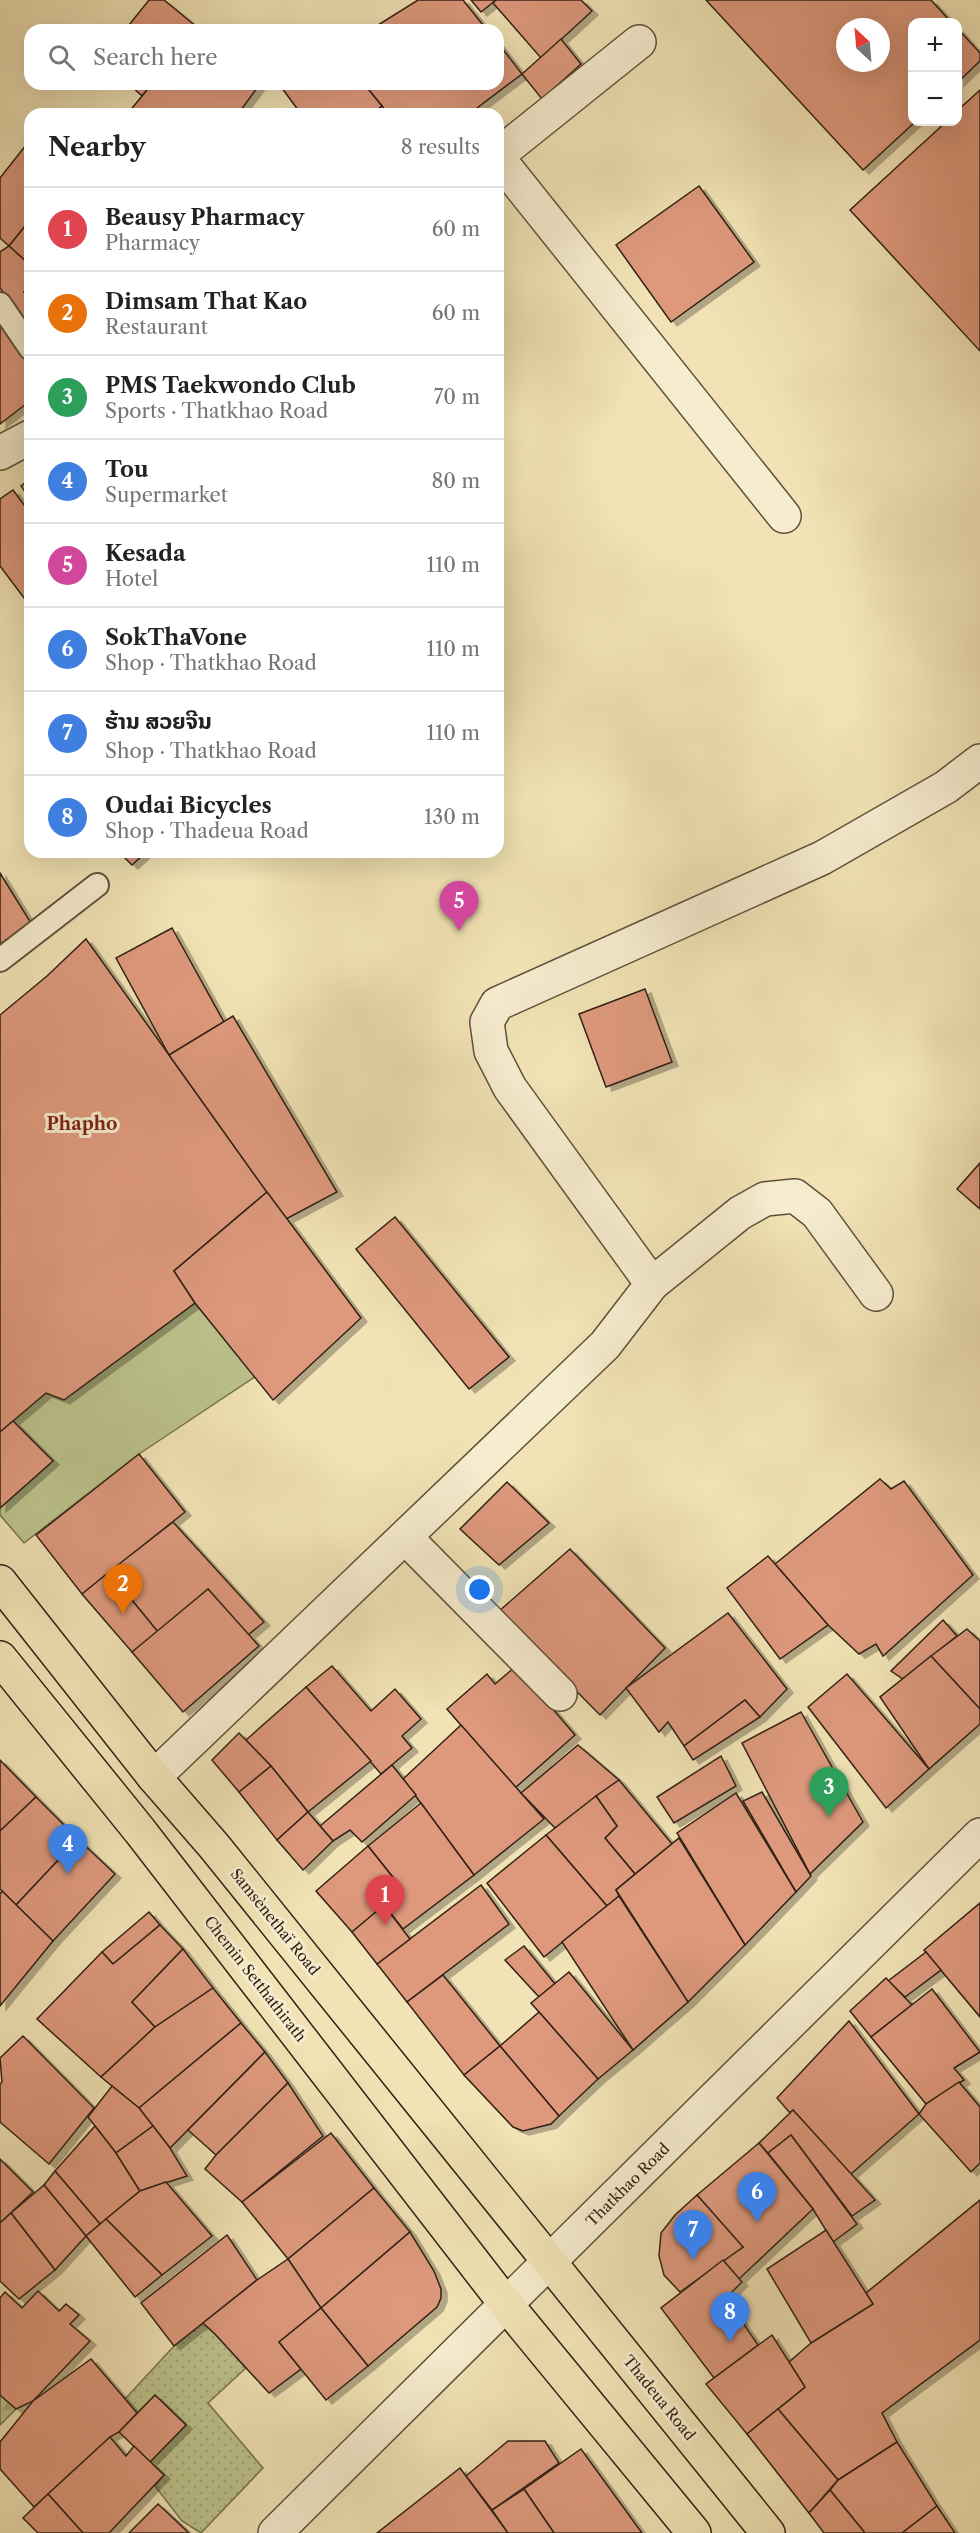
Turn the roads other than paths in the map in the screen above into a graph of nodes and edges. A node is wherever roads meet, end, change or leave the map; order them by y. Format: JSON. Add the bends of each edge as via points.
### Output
{"nodes":[{"id":1,"x":639,"y":42,"type":"dead end"},
{"id":2,"x":504,"y":152,"type":"edge"},
{"id":3,"x":504,"y":165,"type":"edge"},
{"id":4,"x":0,"y":304,"type":"edge"},
{"id":5,"x":24,"y":339,"type":"edge"},
{"id":6,"x":24,"y":439,"type":"edge"},
{"id":7,"x":0,"y":453,"type":"edge"},
{"id":8,"x":784,"y":516,"type":"dead end"},
{"id":9,"x":980,"y":761,"type":"edge"},
{"id":10,"x":97,"y":885,"type":"dead end"},
{"id":11,"x":0,"y":960,"type":"edge"},
{"id":12,"x":652,"y":1284,"type":"junction"},
{"id":13,"x":876,"y":1294,"type":"dead end"},
{"id":14,"x":406,"y":1538,"type":"junction"},
{"id":15,"x":0,"y":1582,"type":"edge"},
{"id":16,"x":0,"y":1658,"type":"edge"},
{"id":17,"x":560,"y":1694,"type":"dead end"},
{"id":18,"x":154,"y":1777,"type":"junction"},
{"id":19,"x":980,"y":1835,"type":"edge"},
{"id":20,"x":549,"y":2263,"type":"junction"},
{"id":21,"x":506,"y":2303,"type":"junction"},
{"id":22,"x":275,"y":2533,"type":"edge"},
{"id":23,"x":694,"y":2533,"type":"edge"},
{"id":24,"x":768,"y":2533,"type":"edge"}],
"edges":[{"from":1,"to":2,"type":"street"},
{"from":3,"to":8,"type":"street"},
{"from":4,"to":5,"type":"lane"},
{"from":6,"to":7,"type":"street"},
{"from":9,"to":12,"type":"street","via":[[946,787],[822,858],[497,1004],[487,1022],[491,1051],[510,1088]]},
{"from":10,"to":11,"type":"lane"},
{"from":12,"to":13,"type":"street","via":[[740,1213],[765,1199],[795,1196],[817,1213]]},
{"from":12,"to":14,"type":"street","via":[[605,1346]]},
{"from":14,"to":17,"type":"street"},
{"from":14,"to":18,"type":"street"},
{"from":15,"to":18,"type":"main road","name":"Samsènethaï Road"},
{"from":16,"to":21,"type":"main road","name":"Chemin Setthathirath","via":[[140,1831]]},
{"from":18,"to":20,"type":"main road","name":"Samsènethaï Road","via":[[214,1846]]},
{"from":19,"to":20,"type":"street","name":"Thatkhao Road"},
{"from":20,"to":21,"type":"street","name":"Thatkhao Road"},
{"from":20,"to":24,"type":"main road","name":"Thadeua Road"},
{"from":21,"to":22,"type":"street","name":"Thatkhao Road"},
{"from":21,"to":23,"type":"main road"}]}
